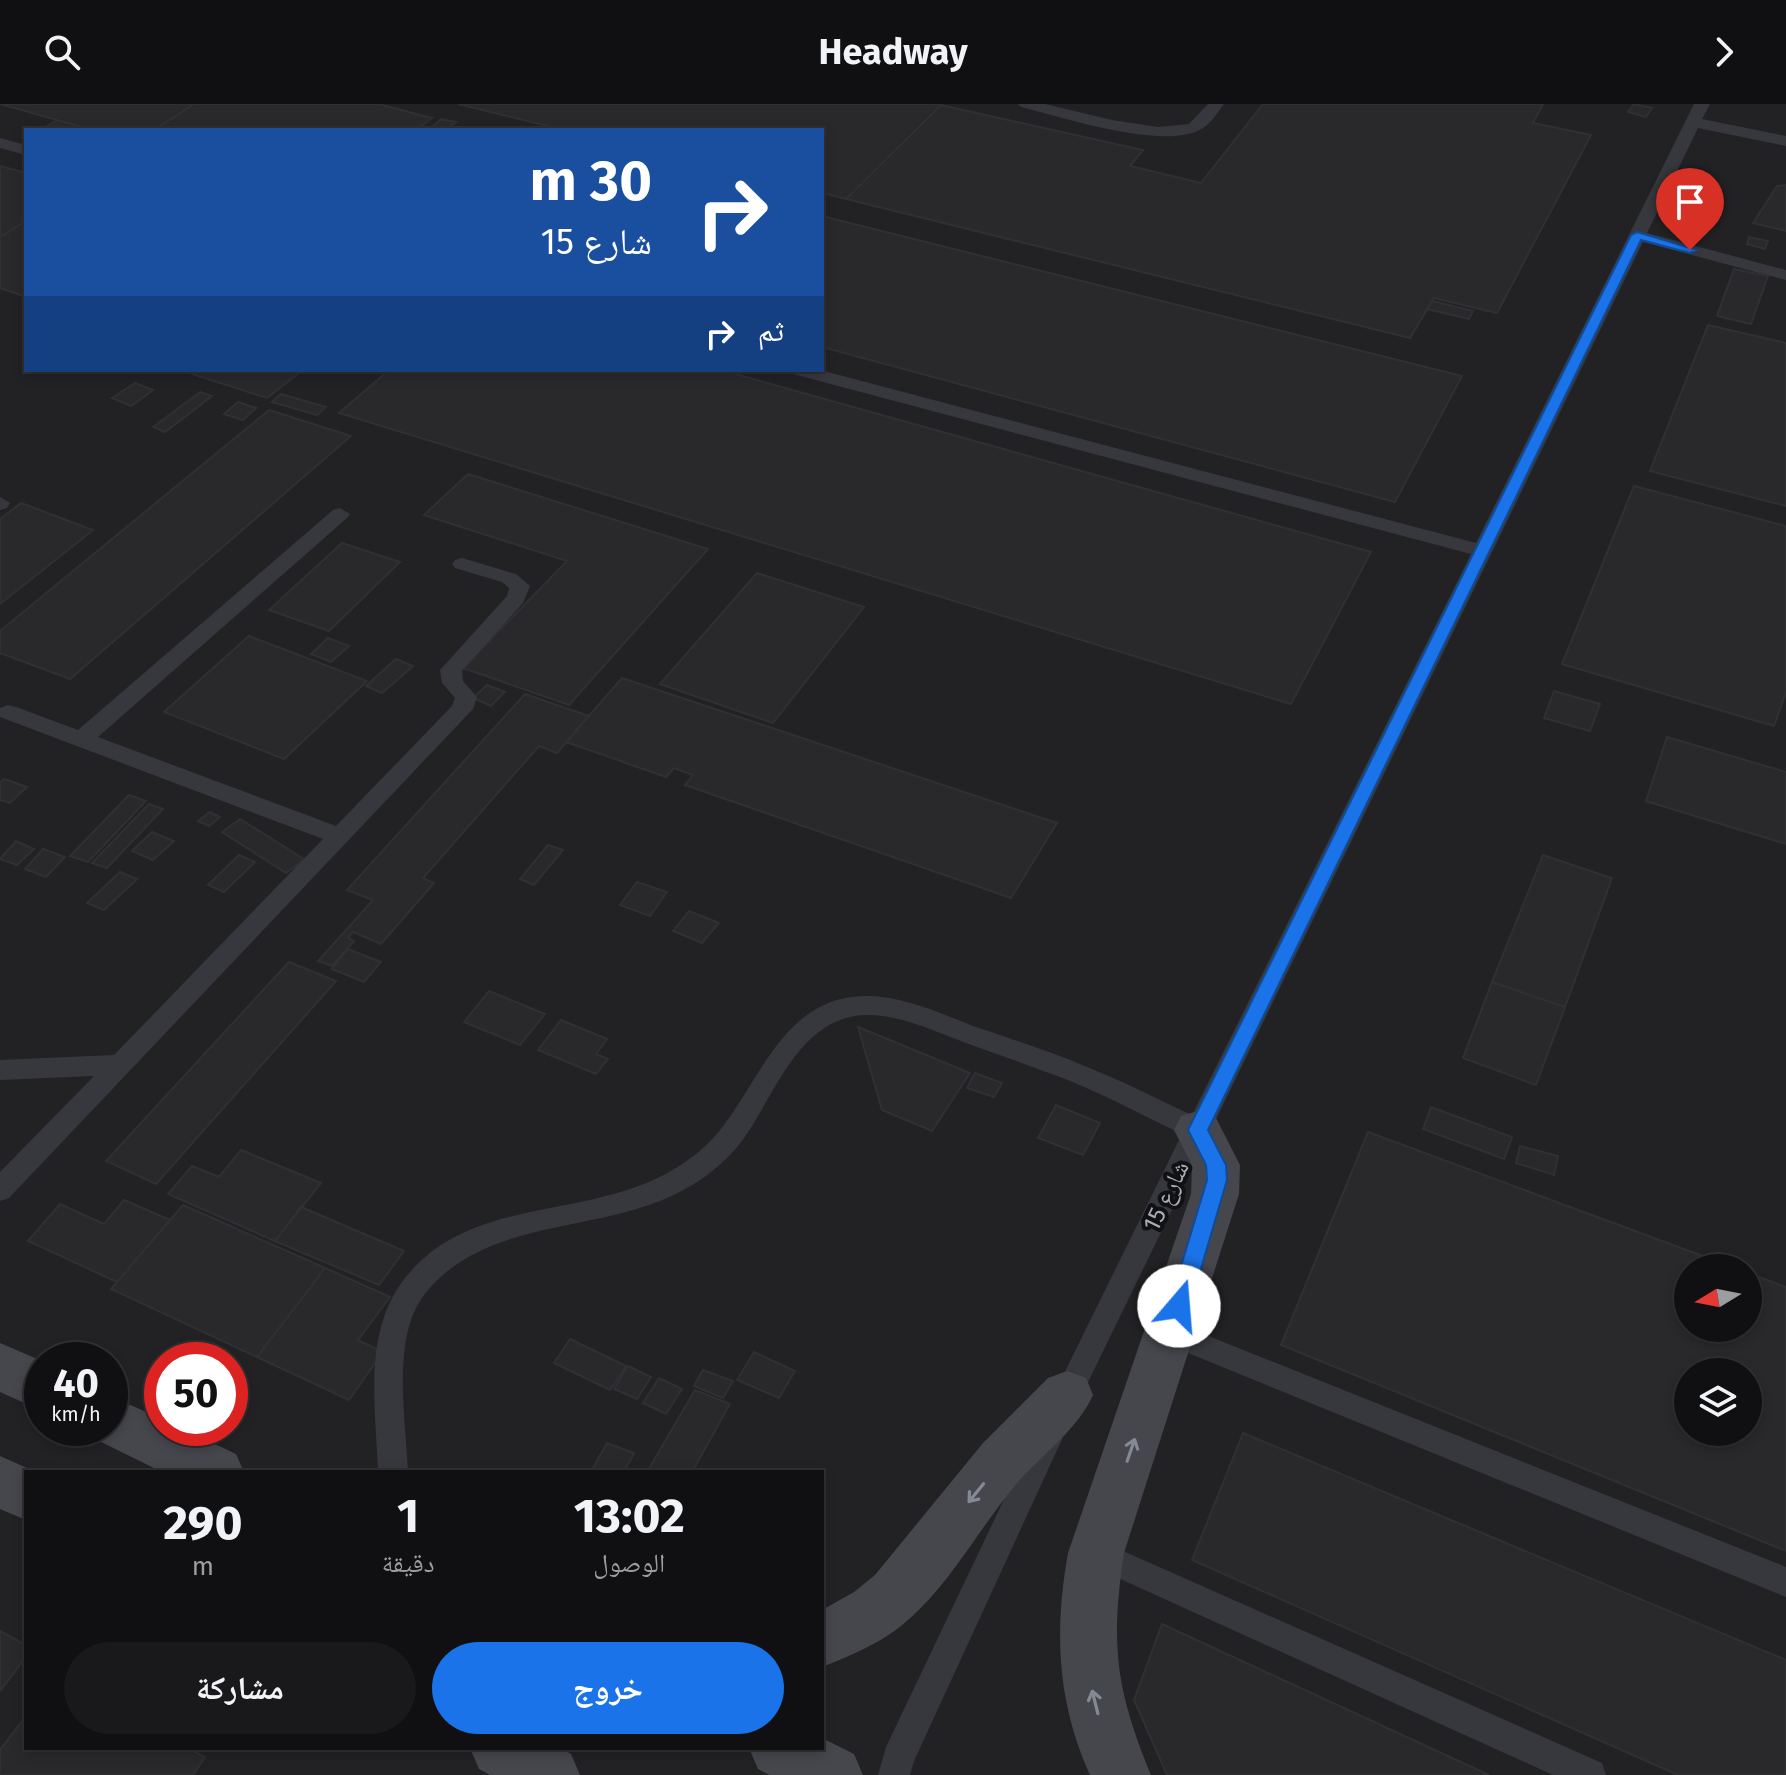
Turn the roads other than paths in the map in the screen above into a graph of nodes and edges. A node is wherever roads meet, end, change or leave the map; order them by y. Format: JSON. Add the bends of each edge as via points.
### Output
{"nodes":[{"id":1,"x":1026,"y":104,"type":"edge"},
{"id":2,"x":1216,"y":104,"type":"edge"},
{"id":3,"x":1697,"y":113,"type":"edge"},
{"id":4,"x":1786,"y":141,"type":"edge"},
{"id":5,"x":0,"y":143,"type":"edge"},
{"id":6,"x":24,"y":149,"type":"edge"},
{"id":7,"x":1637,"y":235,"type":"junction"},
{"id":8,"x":1786,"y":275,"type":"edge"},
{"id":9,"x":807,"y":372,"type":"edge"},
{"id":10,"x":340,"y":514,"type":"dead end"},
{"id":11,"x":1483,"y":551,"type":"junction"},
{"id":12,"x":462,"y":564,"type":"dead end"},
{"id":13,"x":8,"y":712,"type":"dead end"},
{"id":14,"x":81,"y":740,"type":"junction"},
{"id":15,"x":339,"y":836,"type":"junction"},
{"id":16,"x":120,"y":1065,"type":"junction"},
{"id":17,"x":0,"y":1070,"type":"edge"},
{"id":18,"x":1198,"y":1130,"type":"junction"},
{"id":19,"x":0,"y":1190,"type":"edge"},
{"id":20,"x":1171,"y":1333,"type":"junction"},
{"id":21,"x":0,"y":1366,"type":"edge"},
{"id":22,"x":24,"y":1378,"type":"edge"},
{"id":23,"x":1067,"y":1395,"type":"junction"},
{"id":24,"x":128,"y":1429,"type":"edge"},
{"id":25,"x":213,"y":1470,"type":"edge"},
{"id":26,"x":393,"y":1470,"type":"edge"},
{"id":27,"x":0,"y":1481,"type":"edge"},
{"id":28,"x":24,"y":1494,"type":"edge"},
{"id":29,"x":1096,"y":1553,"type":"junction"},
{"id":30,"x":1786,"y":1582,"type":"edge"},
{"id":31,"x":824,"y":1638,"type":"edge"},
{"id":32,"x":504,"y":1750,"type":"edge"},
{"id":33,"x":783,"y":1750,"type":"edge"},
{"id":34,"x":550,"y":1775,"type":"edge"},
{"id":35,"x":833,"y":1775,"type":"edge"},
{"id":36,"x":894,"y":1775,"type":"edge"},
{"id":37,"x":1121,"y":1775,"type":"edge"},
{"id":38,"x":1590,"y":1775,"type":"edge"}],
"edges":[{"from":1,"to":2,"type":"lane","via":[[1167,132],[1193,128]]},
{"from":3,"to":4,"type":"lane"},
{"from":3,"to":7,"type":"lane","name":"شارع 15"},
{"from":5,"to":6,"type":"lane"},
{"from":7,"to":8,"type":"lane"},
{"from":7,"to":11,"type":"lane","name":"شارع 15"},
{"from":9,"to":11,"type":"lane"},
{"from":10,"to":14,"type":"lane"},
{"from":11,"to":18,"type":"lane","name":"شارع 15"},
{"from":12,"to":15,"type":"lane","via":[[516,581],[519,592],[451,670],[453,683],[466,697],[462,709]]},
{"from":13,"to":14,"type":"lane"},
{"from":14,"to":15,"type":"lane"},
{"from":15,"to":16,"type":"lane"},
{"from":16,"to":17,"type":"lane"},
{"from":16,"to":19,"type":"lane"},
{"from":18,"to":20,"type":"main road","via":[[1216,1165],[1217,1180]]},
{"from":18,"to":23,"type":"lane","name":"شارع 15"},
{"from":18,"to":26,"type":"lane","via":[[1079,1074],[906,1011],[862,1005],[818,1017],[786,1047],[731,1134],[679,1181],[608,1209],[514,1225],[475,1238],[440,1259],[413,1288],[395,1323],[390,1360]]},
{"from":29,"to":20,"type":"main road","one_way":true},
{"from":20,"to":30,"type":"lane"},
{"from":21,"to":22,"type":"main road"},
{"from":23,"to":31,"type":"main road","one_way":true,"via":[[986,1480],[912,1579],[858,1623]]},
{"from":23,"to":36,"type":"lane","name":"شارع 15"},
{"from":24,"to":25,"type":"main road"},
{"from":27,"to":28,"type":"main road"},
{"from":37,"to":29,"type":"main road","one_way":true,"via":[[1094,1702],[1085,1650]]},
{"from":29,"to":38,"type":"lane"},
{"from":32,"to":34,"type":"main road"},
{"from":33,"to":35,"type":"main road"}]}
